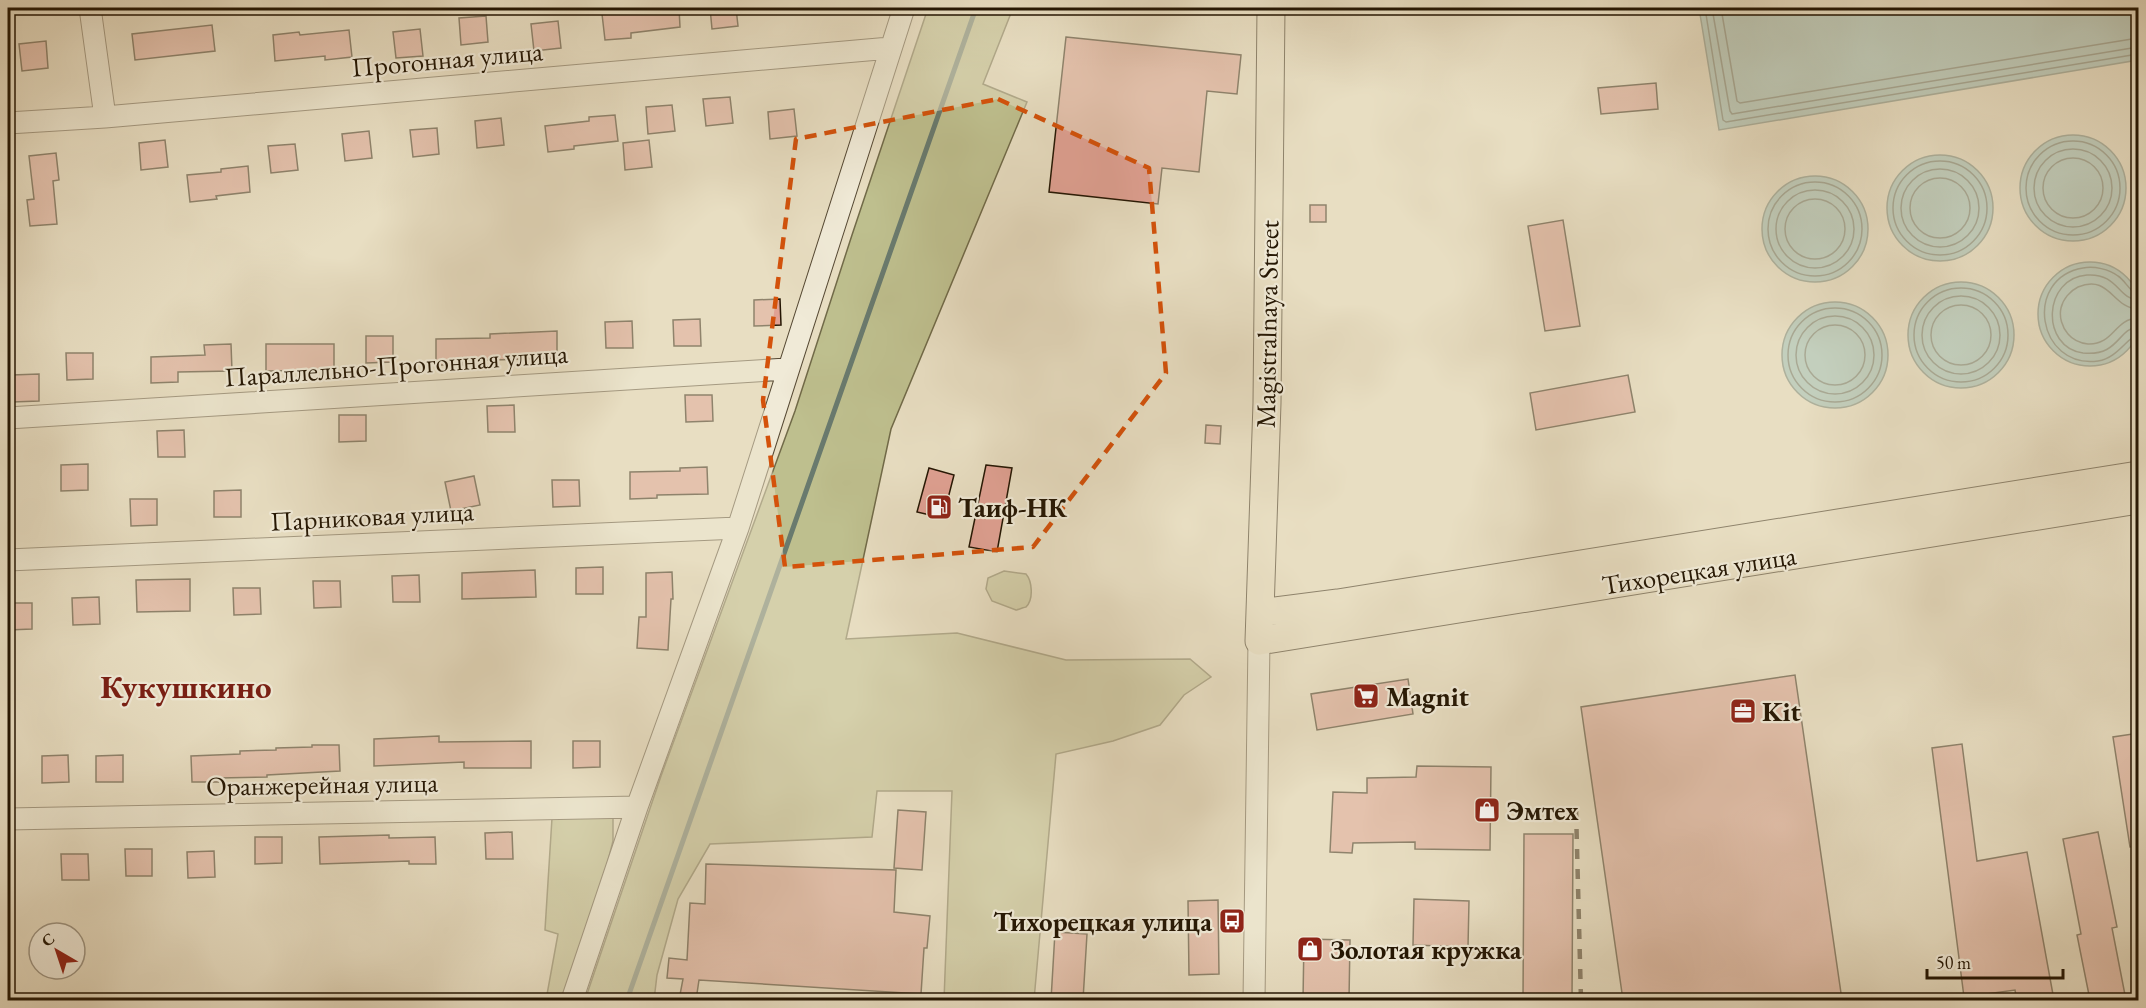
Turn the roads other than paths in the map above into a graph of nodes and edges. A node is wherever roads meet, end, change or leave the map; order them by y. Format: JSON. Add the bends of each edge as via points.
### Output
{"nodes":[{"id":1,"x":90,"y":8,"type":"edge"},
{"id":2,"x":904,"y":8,"type":"edge"},
{"id":3,"x":1271,"y":8,"type":"edge"},
{"id":4,"x":891,"y":48,"type":"junction"},
{"id":5,"x":105,"y":117,"type":"junction"},
{"id":6,"x":8,"y":123,"type":"edge"},
{"id":7,"x":787,"y":369,"type":"junction"},
{"id":8,"x":8,"y":418,"type":"edge"},
{"id":9,"x":2139,"y":475,"type":"edge"},
{"id":10,"x":2139,"y":500,"type":"edge"},
{"id":11,"x":738,"y":528,"type":"junction"},
{"id":12,"x":8,"y":560,"type":"edge"},
{"id":13,"x":1260,"y":613,"type":"junction"},
{"id":14,"x":1259,"y":641,"type":"junction"},
{"id":15,"x":637,"y":807,"type":"junction"},
{"id":16,"x":8,"y":819,"type":"edge"},
{"id":17,"x":572,"y":1000,"type":"edge"},
{"id":18,"x":1254,"y":1000,"type":"edge"}],
"edges":[{"from":1,"to":5,"type":"street"},
{"from":2,"to":4,"type":"street"},
{"from":3,"to":13,"type":"main road","name":"Magistralnaya Street","via":[[1267,403]]},
{"from":4,"to":5,"type":"street","name":"Прогонная улица"},
{"from":4,"to":7,"type":"street"},
{"from":5,"to":6,"type":"street","name":"Прогонная улица"},
{"from":7,"to":8,"type":"street","name":"Параллельно-Прогонная улица"},
{"from":7,"to":11,"type":"street"},
{"from":9,"to":13,"type":"main road","name":"Тихорецкая улица"},
{"from":10,"to":14,"type":"main road","name":"Тихорецкая улица"},
{"from":11,"to":12,"type":"street","name":"Парниковая улица"},
{"from":11,"to":15,"type":"street"},
{"from":13,"to":14,"type":"main road","name":"Magistralnaya Street"},
{"from":14,"to":18,"type":"street"},
{"from":15,"to":16,"type":"street","name":"Оранжерейная улица"},
{"from":15,"to":17,"type":"street"}]}
